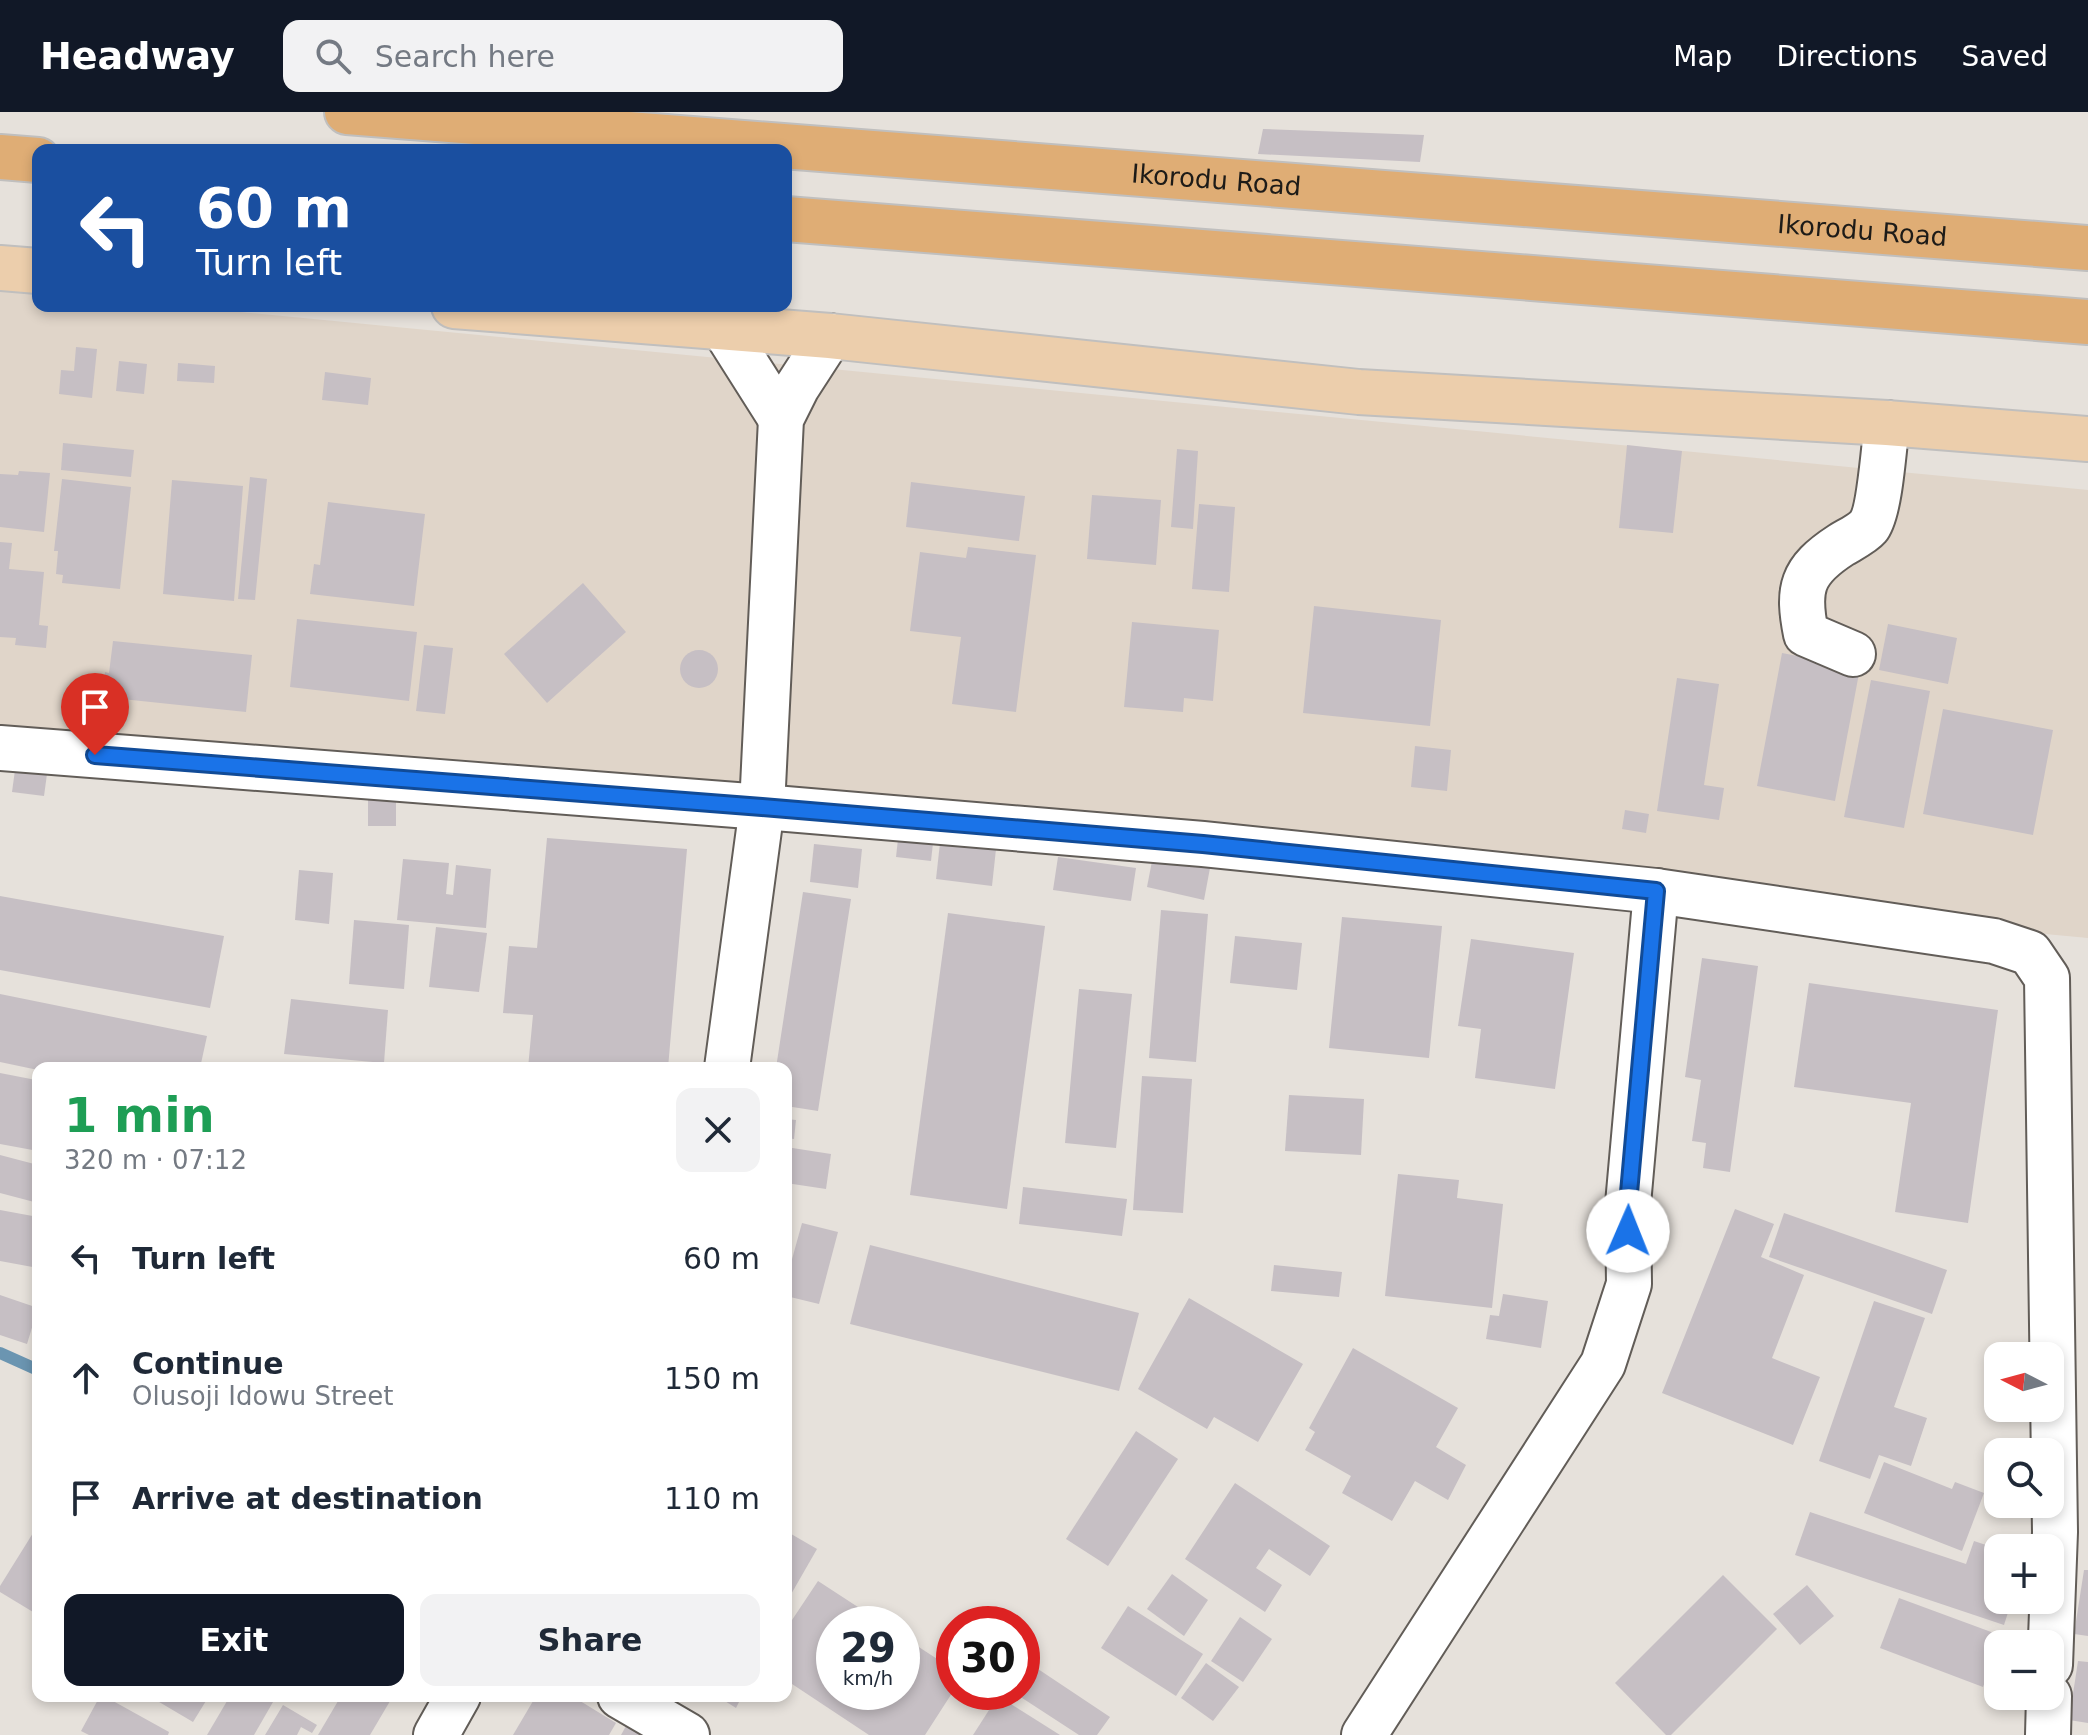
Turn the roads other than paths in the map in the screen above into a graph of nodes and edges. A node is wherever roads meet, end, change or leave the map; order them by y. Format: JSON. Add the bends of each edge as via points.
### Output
{"nodes":[{"id":1,"x":347,"y":112,"type":"edge"},
{"id":2,"x":757,"y":144,"type":"edge"},
{"id":3,"x":792,"y":147,"type":"edge"},
{"id":4,"x":0,"y":157,"type":"edge"},
{"id":5,"x":32,"y":160,"type":"edge"},
{"id":6,"x":792,"y":219,"type":"edge"},
{"id":7,"x":2088,"y":248,"type":"edge"},
{"id":8,"x":0,"y":268,"type":"edge"},
{"id":9,"x":32,"y":271,"type":"edge"},
{"id":10,"x":524,"y":312,"type":"edge"},
{"id":11,"x":2088,"y":322,"type":"edge"},
{"id":12,"x":724,"y":329,"type":"junction"},
{"id":13,"x":830,"y":336,"type":"junction"},
{"id":14,"x":781,"y":419,"type":"junction"},
{"id":15,"x":1887,"y":423,"type":"junction"},
{"id":16,"x":2088,"y":439,"type":"edge"},
{"id":17,"x":1853,"y":654,"type":"dead end"},
{"id":18,"x":0,"y":748,"type":"edge"},
{"id":19,"x":762,"y":807,"type":"junction"},
{"id":20,"x":1656,"y":891,"type":"junction"},
{"id":21,"x":728,"y":1062,"type":"edge"},
{"id":22,"x":2051,"y":1630,"type":"edge"},
{"id":23,"x":455,"y":1702,"type":"edge"},
{"id":24,"x":630,"y":1702,"type":"edge"},
{"id":25,"x":2049,"y":1710,"type":"edge"},
{"id":26,"x":436,"y":1735,"type":"edge"},
{"id":27,"x":687,"y":1735,"type":"edge"},
{"id":28,"x":1364,"y":1735,"type":"edge"},
{"id":29,"x":2048,"y":1735,"type":"edge"}],
"edges":[{"from":1,"to":2,"type":"highway","name":"Ikorodu Road"},
{"from":3,"to":7,"type":"highway","name":"Ikorodu Road"},
{"from":4,"to":5,"type":"highway"},
{"from":6,"to":11,"type":"highway"},
{"from":8,"to":9,"type":"main road"},
{"from":10,"to":12,"type":"main road"},
{"from":12,"to":13,"type":"main road"},
{"from":12,"to":14,"type":"street"},
{"from":13,"to":14,"type":"street"},
{"from":13,"to":15,"type":"main road","via":[[1359,392]]},
{"from":14,"to":19,"type":"street"},
{"from":15,"to":16,"type":"main road"},
{"from":15,"to":17,"type":"street","via":[[1879,493],[1868,527],[1806,575],[1800,606],[1806,634]]},
{"from":18,"to":19,"type":"street"},
{"from":19,"to":20,"type":"street","via":[[1203,844]]},
{"from":19,"to":21,"type":"street"},
{"from":20,"to":22,"type":"street","via":[[1994,941],[2030,953],[2047,978],[2055,1532]]},
{"from":20,"to":28,"type":"street","via":[[1628,1204],[1629,1284],[1603,1364]]},
{"from":23,"to":26,"type":"street"},
{"from":24,"to":27,"type":"street"},
{"from":25,"to":29,"type":"street"}]}
